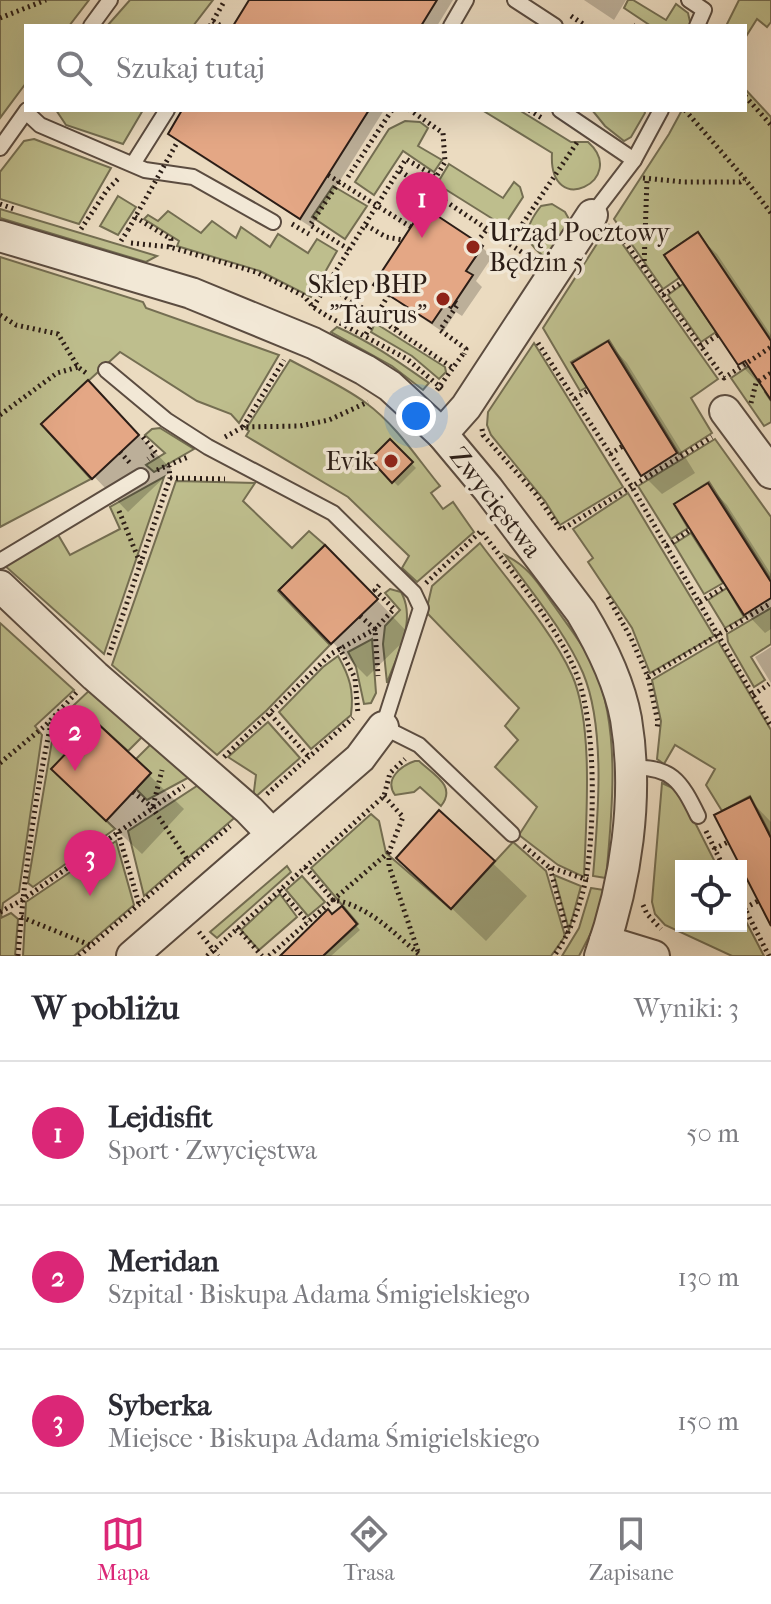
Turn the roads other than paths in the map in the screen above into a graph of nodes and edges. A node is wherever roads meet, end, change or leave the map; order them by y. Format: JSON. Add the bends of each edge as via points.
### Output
{"nodes":[{"id":1,"x":110,"y":0,"type":"edge"},
{"id":2,"x":466,"y":0,"type":"edge"},
{"id":3,"x":515,"y":0,"type":"edge"},
{"id":4,"x":689,"y":0,"type":"edge"},
{"id":5,"x":92,"y":24,"type":"edge"},
{"id":6,"x":452,"y":24,"type":"edge"},
{"id":7,"x":552,"y":24,"type":"edge"},
{"id":8,"x":698,"y":24,"type":"edge"},
{"id":9,"x":25,"y":112,"type":"edge"},
{"id":10,"x":27,"y":112,"type":"edge"},
{"id":11,"x":166,"y":112,"type":"edge"},
{"id":12,"x":563,"y":112,"type":"edge"},
{"id":13,"x":660,"y":112,"type":"edge"},
{"id":14,"x":0,"y":148,"type":"edge"},
{"id":15,"x":634,"y":160,"type":"junction"},
{"id":16,"x":133,"y":164,"type":"junction"},
{"id":17,"x":600,"y":217,"type":"joint"},
{"id":18,"x":273,"y":222,"type":"dead end"},
{"id":19,"x":0,"y":236,"type":"edge"},
{"id":20,"x":106,"y":370,"type":"road end"},
{"id":21,"x":729,"y":420,"type":"road end"},
{"id":22,"x":442,"y":434,"type":"junction"},
{"id":23,"x":771,"y":473,"type":"edge"},
{"id":24,"x":141,"y":476,"type":"dead end"},
{"id":25,"x":0,"y":561,"type":"edge"},
{"id":26,"x":0,"y":586,"type":"edge"},
{"id":27,"x":371,"y":720,"type":"junction"},
{"id":28,"x":629,"y":768,"type":"junction"},
{"id":29,"x":698,"y":816,"type":"road end"},
{"id":30,"x":272,"y":834,"type":"junction"},
{"id":31,"x":512,"y":834,"type":"road end"},
{"id":32,"x":603,"y":948,"type":"edge"},
{"id":33,"x":132,"y":956,"type":"edge"},
{"id":34,"x":654,"y":956,"type":"edge"}],
"edges":[{"from":1,"to":5,"type":"lane"},
{"from":2,"to":6,"type":"lane"},
{"from":3,"to":7,"type":"lane"},
{"from":4,"to":8,"type":"lane","via":[[704,10]]},
{"from":9,"to":14,"type":"lane"},
{"from":10,"to":16,"type":"lane","via":[[40,125]]},
{"from":11,"to":16,"type":"lane"},
{"from":12,"to":15,"type":"lane"},
{"from":13,"to":15,"type":"lane"},
{"from":15,"to":17,"type":"lane"},
{"from":16,"to":18,"type":"lane","via":[[193,177]]},
{"from":17,"to":22,"type":"street"},
{"from":19,"to":22,"type":"street","name":"Zwycięstwa","via":[[191,293],[313,343],[390,386]]},
{"from":20,"to":27,"type":"lane","via":[[208,447],[333,513],[414,593],[421,608]]},
{"from":21,"to":23,"type":"street"},
{"from":22,"to":28,"type":"street","name":"Zwycięstwa","via":[[596,636],[623,710]]},
{"from":24,"to":25,"type":"lane"},
{"from":26,"to":30,"type":"street"},
{"from":27,"to":30,"type":"street","via":[[360,758]]},
{"from":27,"to":31,"type":"lane","via":[[419,745]]},
{"from":28,"to":29,"type":"lane","via":[[651,767],[682,784]]},
{"from":28,"to":32,"type":"street","name":"Zwycięstwa","via":[[629,836]]},
{"from":30,"to":33,"type":"street"},
{"from":32,"to":34,"type":"street"}]}
